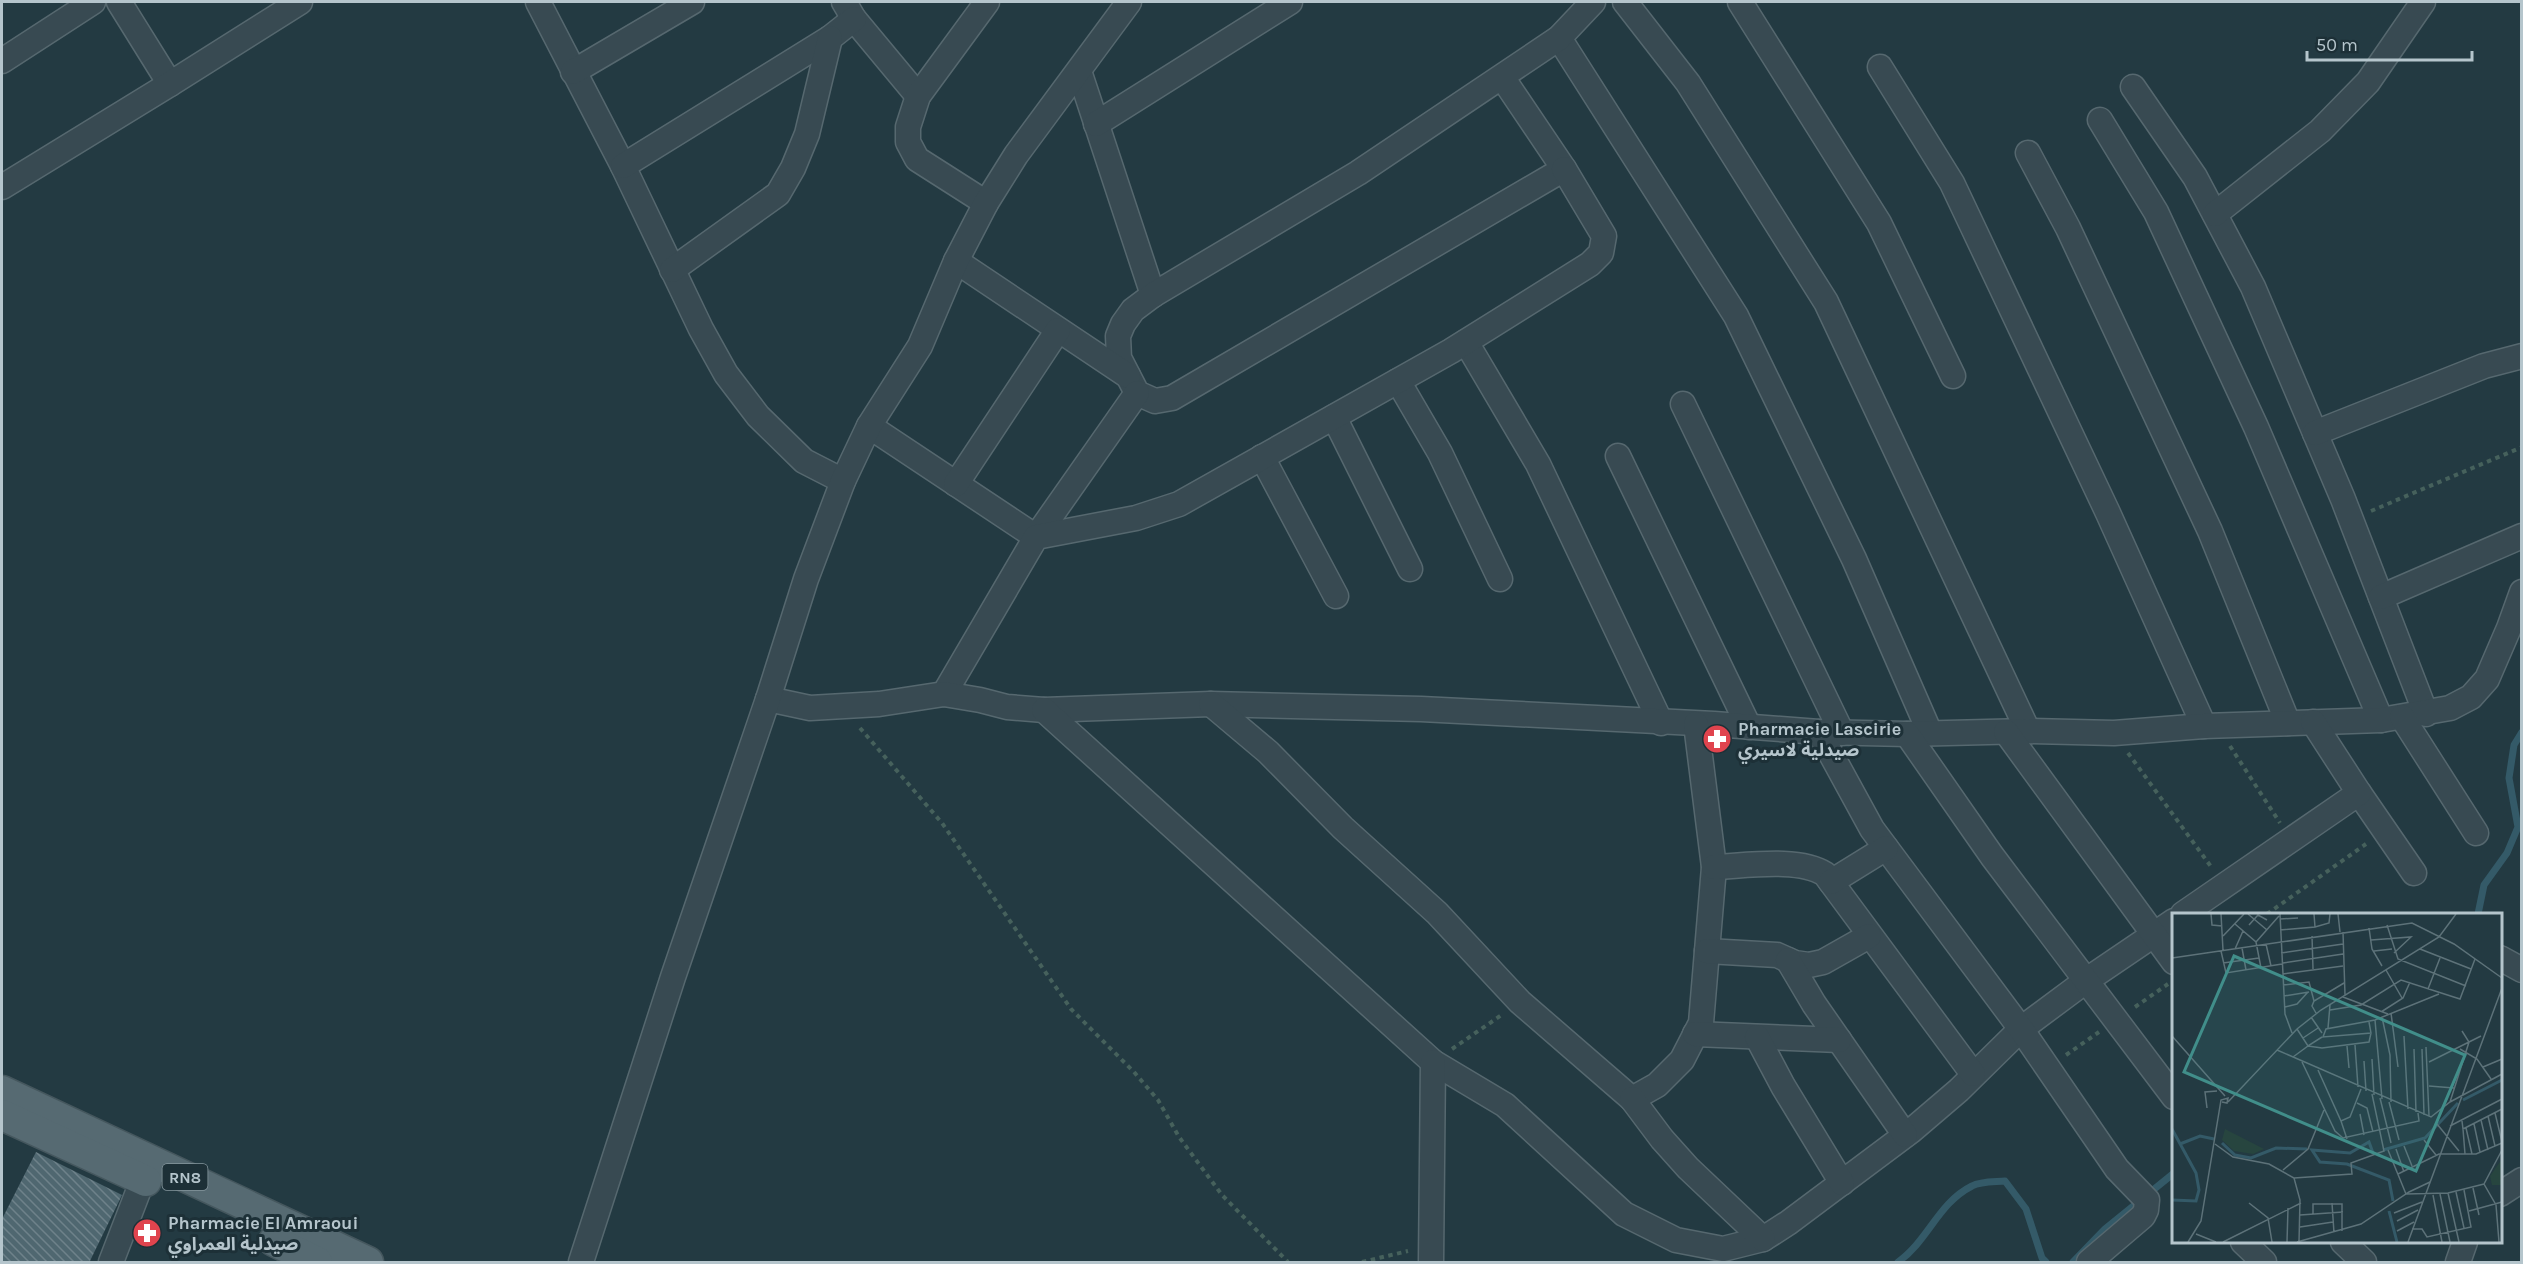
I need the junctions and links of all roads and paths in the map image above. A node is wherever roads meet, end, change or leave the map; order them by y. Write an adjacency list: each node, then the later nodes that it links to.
1 (93, 2): 16 (street)
2 (119, 2): 21 (street)
3 (296, 2): 21 (street)
4 (538, 2): 19 (street)
5 (692, 2): 19 (street)
6 (987, 2): 23 (street)
7 (1129, 2): 18 (street)
8 (1290, 2): 25 (street)
9 (1593, 2): 15 (street)
10 (1624, 2): 70 (street)
11 (1740, 2): 38 (street)
12 (2423, 2): 31 (street)
13 (849, 10): 14 (street); 23 (street)
14 (830, 38): 27 (street); 33 (street)
15 (1559, 38): 20 (street); 72 (street)
16 (2, 61)
17 (1880, 66): 68 (street)
18 (1079, 71): 25 (street); 30 (street)
19 (573, 72): 27 (street)
20 (1502, 77): 28 (street); 34 (street)
21 (170, 84): 29 (street)
22 (2133, 87): 31 (street)
23 (918, 96): 30 (street)
24 (2100, 120): 63 (street)
25 (1096, 124): 34 (street)
26 (2028, 153): 66 (street)
27 (623, 166): 33 (street)
28 (1564, 169): 36 (street); 40 (street)
29 (2, 187)
30 (986, 202): 32 (street)
31 (2215, 214): 44 (street)
32 (956, 261): 35 (street); 43 (street)
33 (672, 270): 48 (street)
34 (1153, 295): 40 (street)
35 (1058, 330): 40 (street); 49 (street)
36 (1466, 342): 39 (street); 65 (street)
37 (2522, 356): 44 (street)
38 (1953, 376)
39 (1398, 381): 42 (street); 54 (street)
40 (1132, 384): 52 (street)
41 (1683, 404): 71 (street)
42 (1334, 417): 47 (street); 53 (street)
43 (869, 426): 48 (street); 49 (street)
44 (2315, 433): 50 (street)
45 (2522, 447): 50 (path)
46 (1617, 456): 69 (street)
47 (1262, 457): 52 (street); 56 (street)
48 (843, 481): 59 (street)
49 (956, 484): 52 (street)
50 (2351, 520): 57 (street)
51 (2522, 536): 57 (street)
52 (1036, 537): 58 (street)
53 (1410, 569)
54 (1500, 579)
55 (2522, 592): 63 (street)
56 (1336, 596)
57 (2381, 597): 63 (street)
58 (944, 694): 61 (street); 62 (street)
59 (768, 699): 61 (street); 118 (street)
60 (1211, 704): 62 (street); 65 (street); 94 (street)
61 (841, 707): 119 (path)
62 (1044, 710): 99 (street)
63 (2403, 717): 64 (street); 76 (street)
64 (2313, 722): 66 (street); 74 (street)
65 (1661, 723): 67 (street)
66 (2288, 723): 68 (street)
67 (1696, 724): 69 (street); 79 (street)
68 (2210, 725): 73 (street); 77 (path)
69 (1749, 727): 71 (street)
70 (2017, 731): 72 (street); 73 (street); 86 (street)
71 (1830, 733): 72 (street); 78 (street)
72 (1918, 733): 93 (street)
73 (2114, 733): 82 (path)
74 (2359, 793): 75 (street); 77 (street)
75 (2385, 831): 80 (street); 84 (path)
76 (2476, 833)
77 (2291, 840): 82 (street)
78 (1886, 848): 81 (street); 95 (street)
79 (1714, 867): 81 (street); 88 (street)
80 (2414, 873)
81 (1830, 882): 87 (street)
82 (2225, 886): 83 (street)
83 (2186, 913)
84 (2269, 913)
85 (2172, 922): 86 (street)
86 (2153, 935): 89 (street); 93 (street)
87 (1869, 936): 91 (street); 100 (street)
88 (1707, 951): 91 (street); 96 (street)
89 (2172, 959)
90 (2502, 959): 92 (street)
91 (1788, 960): 98 (street)
92 (2522, 970)
93 (2087, 980): 95 (street); 102 (street)
94 (1520, 1002): 99 (path); 103 (street)
95 (2021, 1029): 100 (street); 121 (street)
96 (1695, 1034): 97 (street); 103 (street)
97 (1757, 1037): 98 (street); 108 (street)
98 (1839, 1040): 105 (street)
99 (1433, 1062): 110 (street); 114 (street)
100 (1973, 1074): 105 (street)
101 (2, 1091): 117 (main road, RN8)
102 (2172, 1094)
103 (1632, 1099): 110 (street)
104 (2, 1114): 106 (main road, RN8)
105 (1905, 1135): 108 (street)
106 (143, 1179): 115 (street); 116 (main road, RN8)
107 (2522, 1180): 109 (street)
108 (1842, 1182): 110 (street)
109 (2502, 1193)
110 (1763, 1239)
111 (2244, 1243): 122 (street)
112 (2344, 1243): 123 (street)
113 (2465, 1243): 124 (street)
114 (1431, 1254): 120 (path)
115 (111, 1263)
116 (317, 1263)
117 (368, 1263)
118 (581, 1263)
119 (1288, 1263)
120 (1362, 1263)
121 (2090, 1263)
122 (2264, 1263)
123 (2364, 1263)
124 (2458, 1263)

